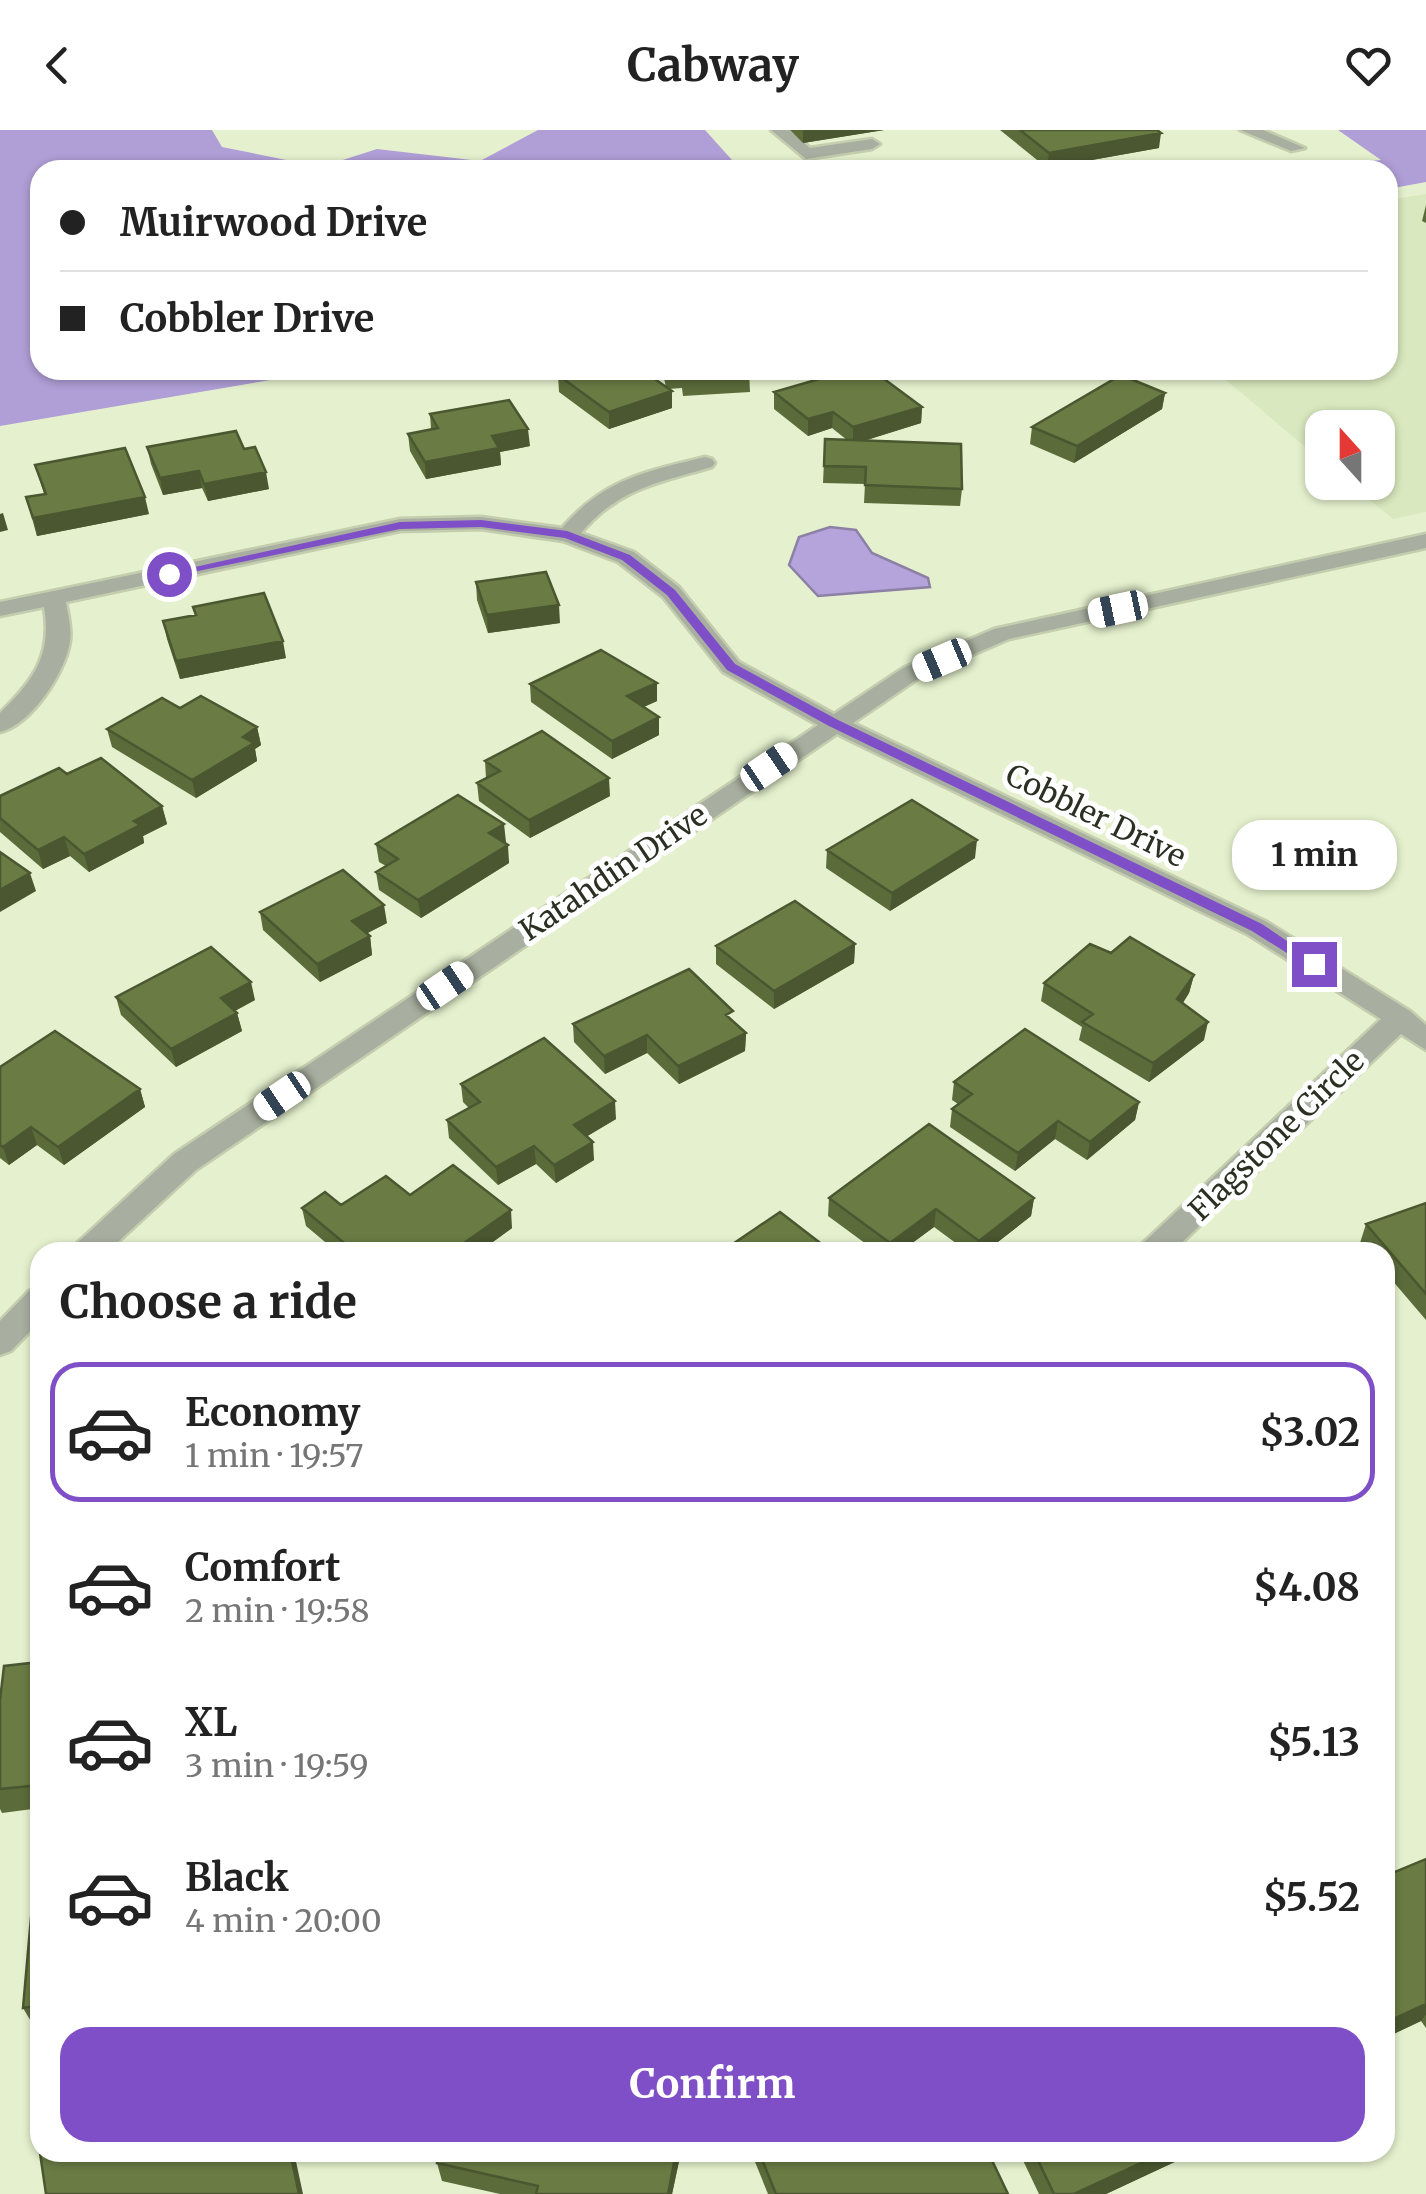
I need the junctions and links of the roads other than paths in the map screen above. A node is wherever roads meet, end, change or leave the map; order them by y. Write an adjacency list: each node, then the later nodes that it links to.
1 (780, 130): 3 (street)
2 (1248, 130): 4 (street)
3 (872, 144)
4 (1297, 148)
5 (704, 463): 6 (street)
6 (567, 535): 8 (street, Cobbler Drive); 10 (street, Cobbler Drive)
7 (1426, 540): 10 (street, Katahdin Drive)
8 (54, 598): 9 (street, Cobbler Drive); 11 (street)
9 (0, 609)
10 (833, 723): 12 (street, Cobbler Drive); 14 (street, Katahdin Drive)
11 (0, 725)
12 (1400, 1018): 13 (street, Cobbler Drive); 15 (street, Flagstone Circle)
13 (1426, 1040)
14 (97, 1242)
15 (1164, 1242)
16 (30, 1310): 17 (street)
17 (0, 1342)

